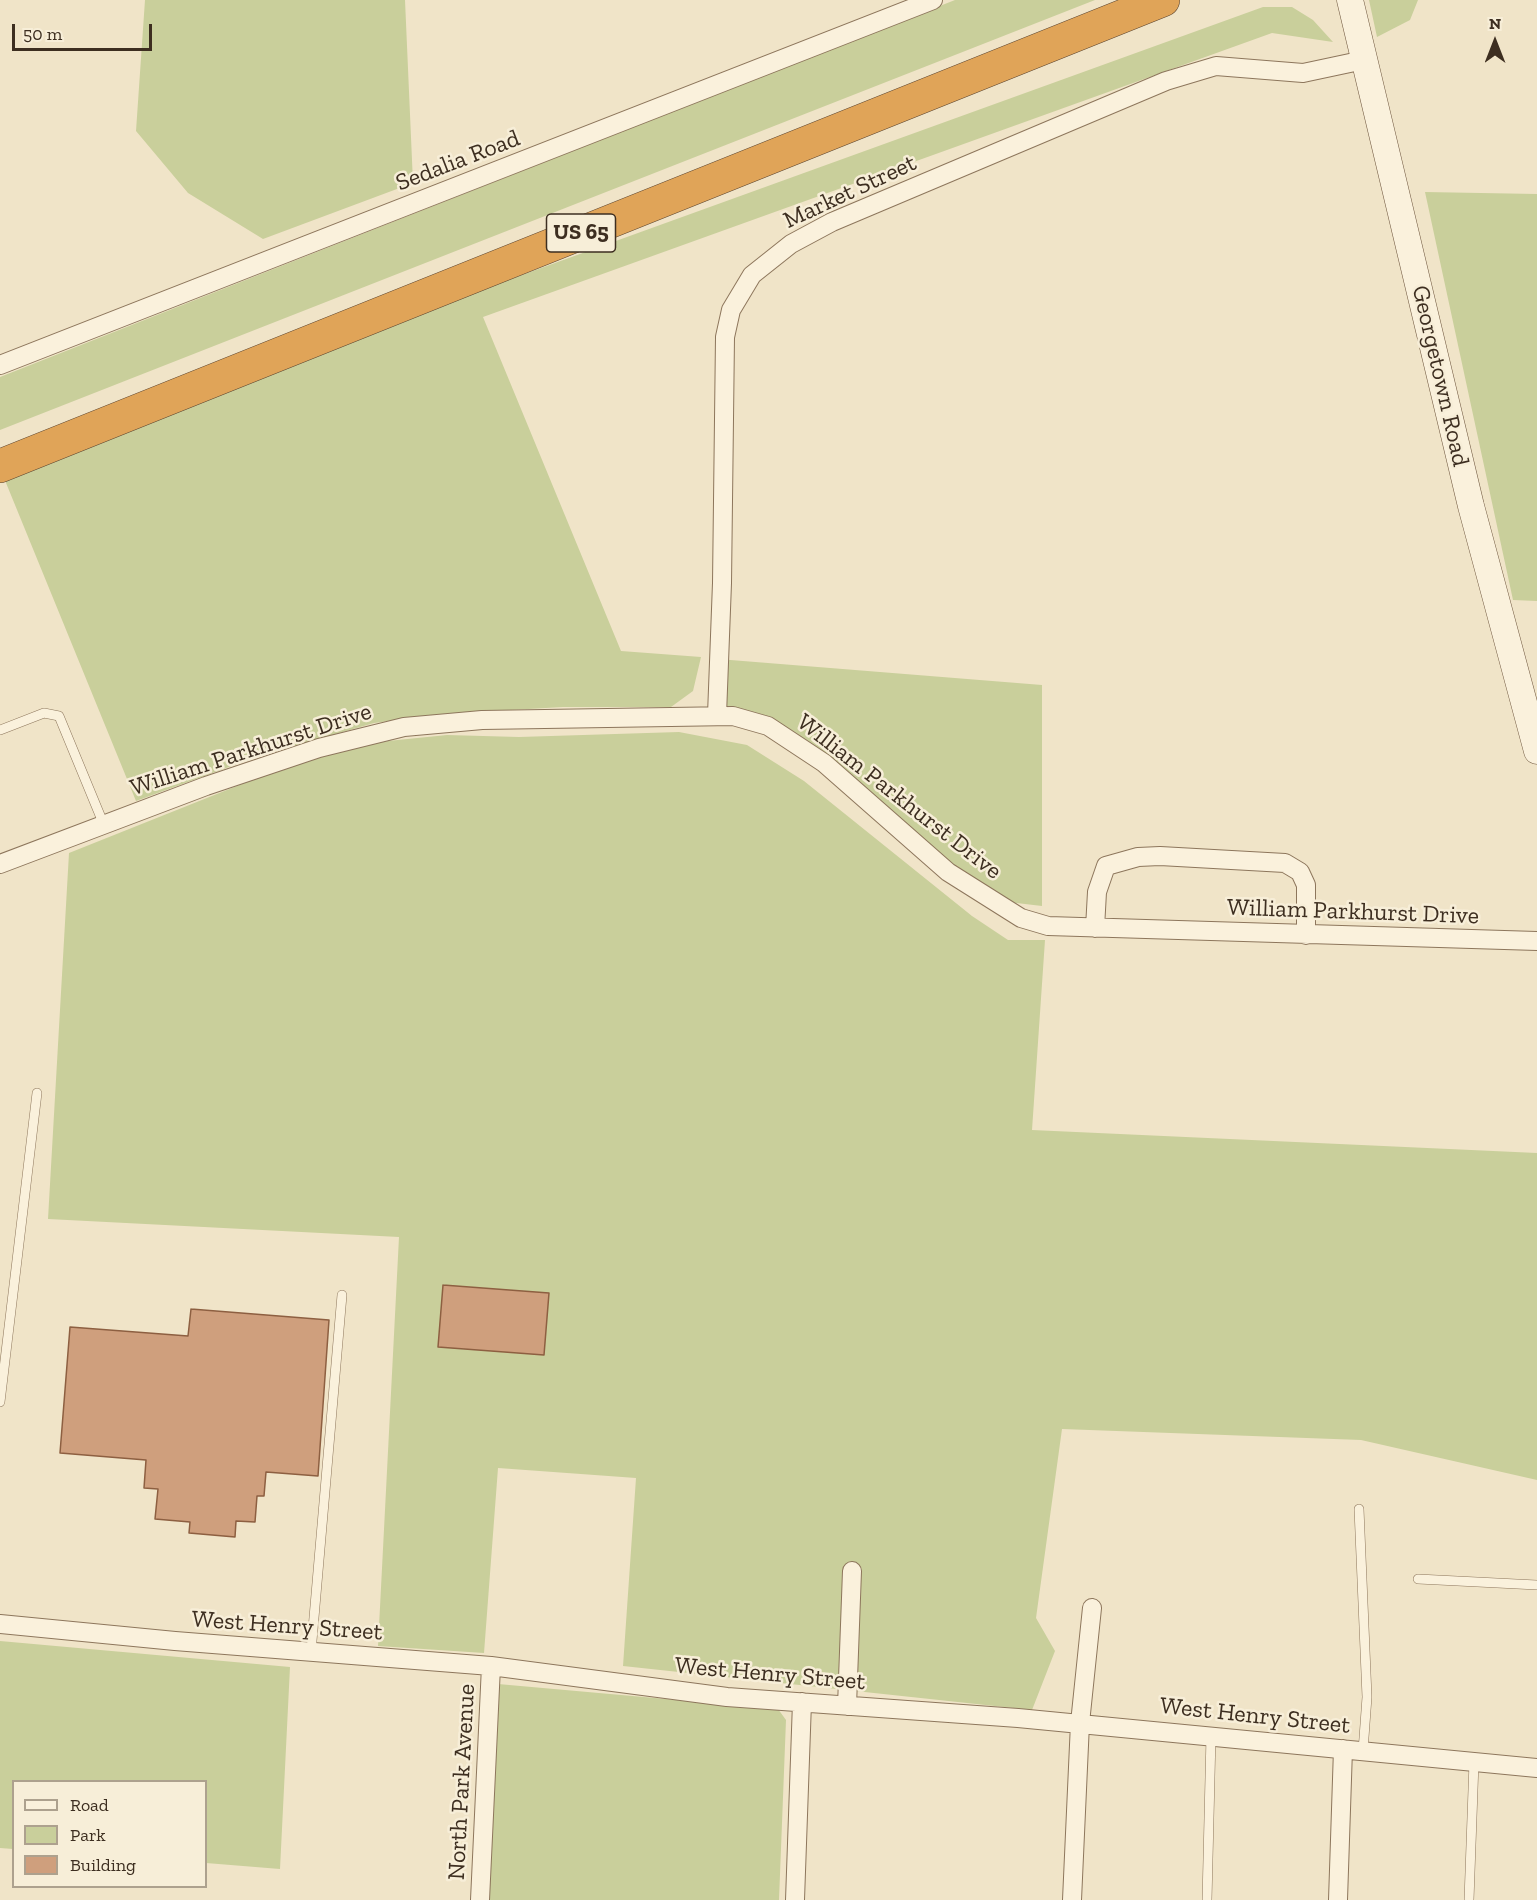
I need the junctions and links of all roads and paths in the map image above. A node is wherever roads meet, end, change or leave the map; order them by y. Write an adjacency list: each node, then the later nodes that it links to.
1 (933, 0): 5 (street, Sedalia Road)
2 (1163, 0): 6 (highway, US 65)
3 (1350, 0): 4 (street, Georgetown Road)
4 (1364, 60): 7 (street, Market Street); 9 (street, Georgetown Road)
5 (0, 366)
6 (0, 466)
7 (717, 715): 10 (street, William Parkhurst Drive); 12 (street, William Parkhurst Drive)
8 (0, 730): 10 (lane)
9 (1537, 751)
10 (104, 825): 11 (street, William Parkhurst Drive)
11 (0, 864)
12 (1095, 928): 13 (street, William Parkhurst Drive); 13 (street)
13 (1306, 934): 14 (street, William Parkhurst Drive)
14 (1537, 941)
15 (36, 1093): 17 (lane)
16 (342, 1294): 24 (lane)
17 (0, 1402)
18 (1359, 1509): 31 (lane)
19 (852, 1570): 27 (street)
20 (1418, 1579): 21 (lane)
21 (1537, 1585)
22 (1092, 1608): 28 (street)
23 (0, 1624): 24 (street, West Henry Street)
24 (311, 1652): 25 (street, West Henry Street)
25 (491, 1666): 26 (street, West Henry Street); 34 (street, North Park Avenue)
26 (802, 1702): 27 (street, West Henry Street); 35 (street)
27 (847, 1706): 28 (street, West Henry Street)
28 (1080, 1723): 29 (street, West Henry Street); 36 (street)
29 (1211, 1736): 30 (street, West Henry Street); 37 (lane)
30 (1344, 1749): 31 (street, West Henry Street); 38 (street)
31 (1363, 1751): 32 (street, West Henry Street)
32 (1474, 1762): 33 (street, West Henry Street); 39 (lane)
33 (1537, 1768)
34 (480, 1900)
35 (795, 1900)
36 (1072, 1900)
37 (1207, 1900)
38 (1338, 1900)
39 (1469, 1900)

